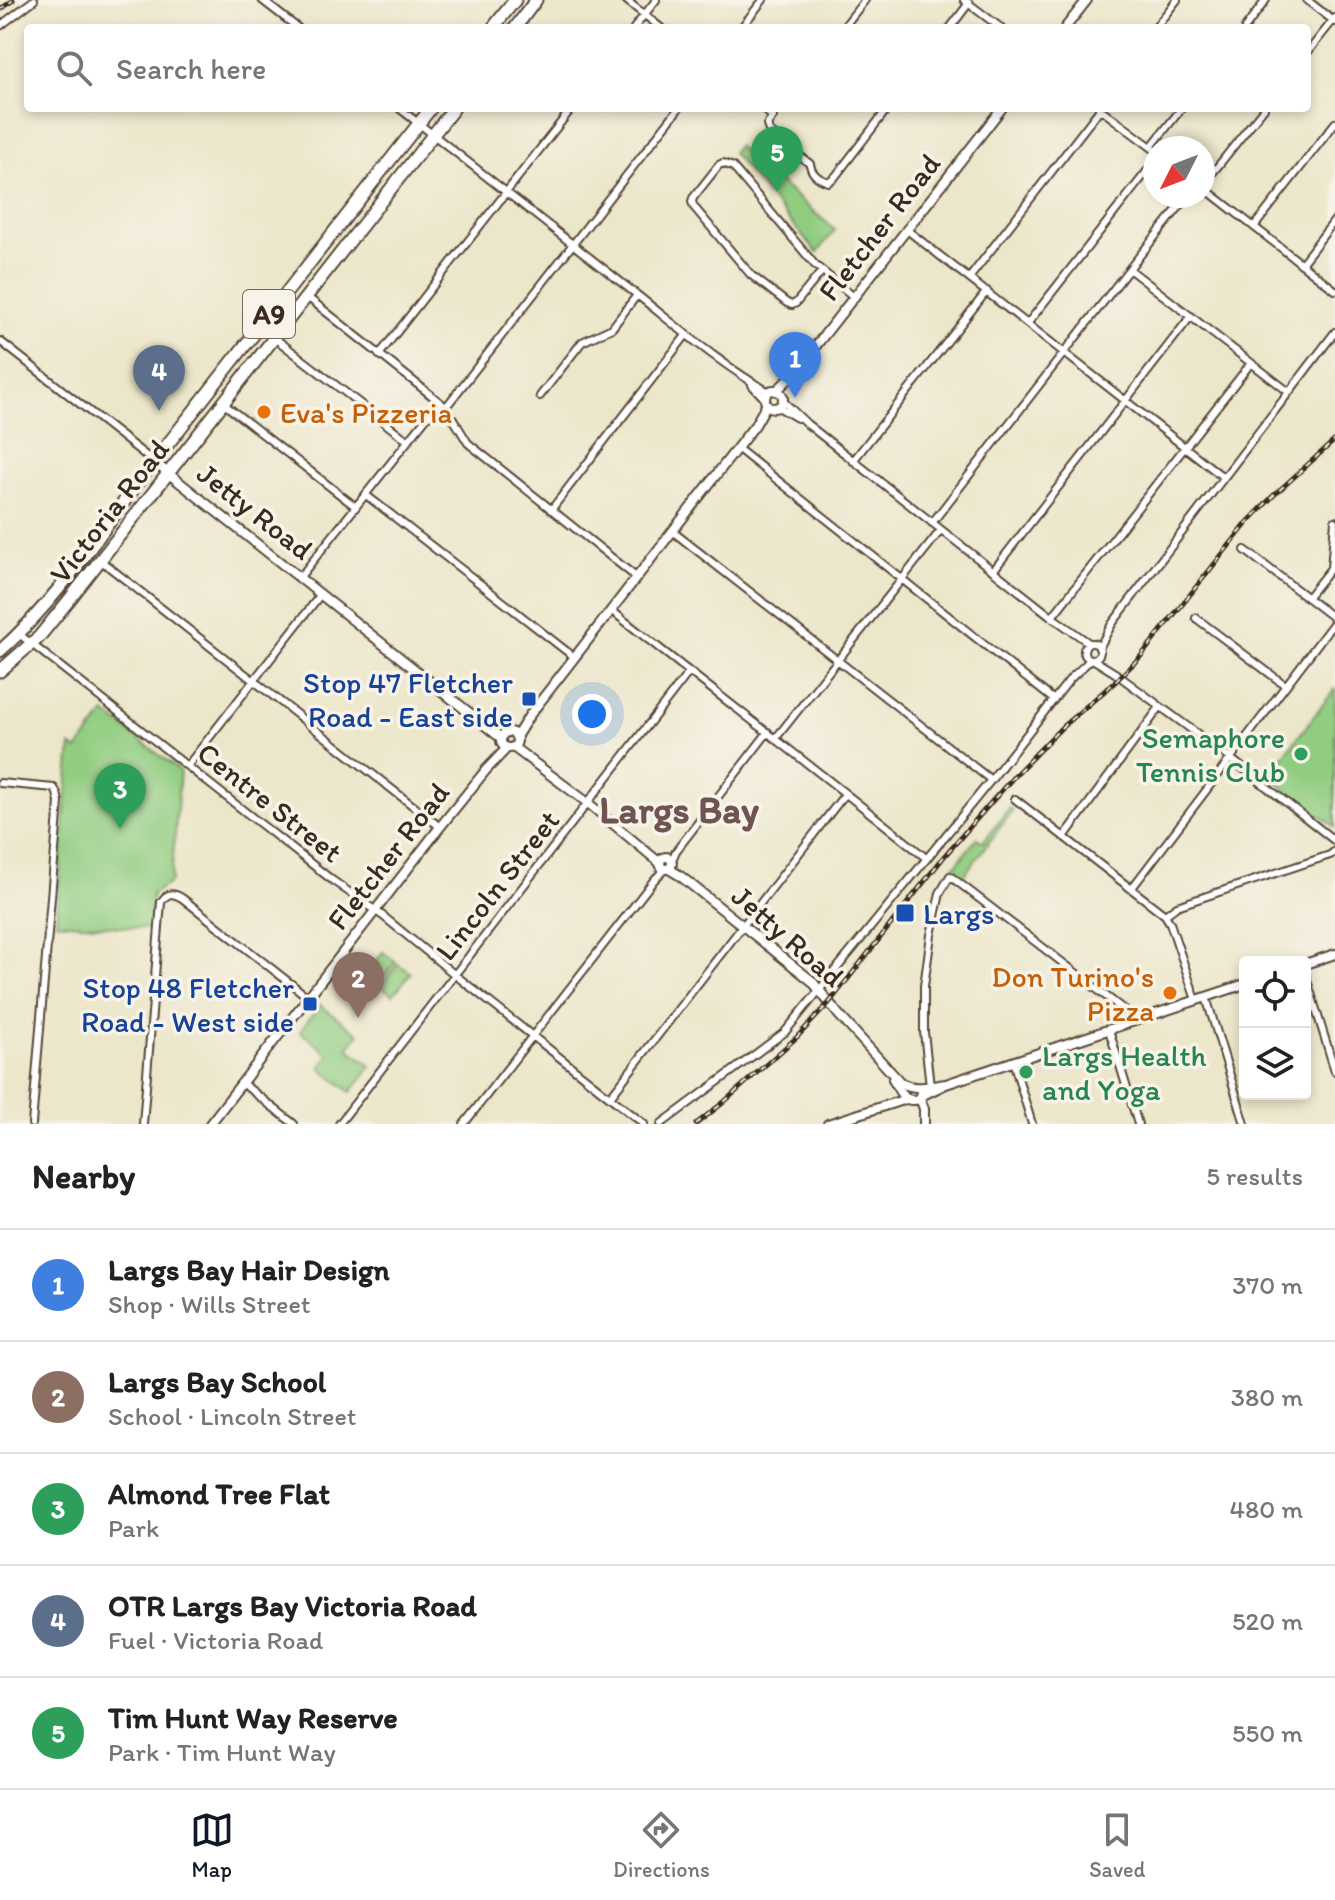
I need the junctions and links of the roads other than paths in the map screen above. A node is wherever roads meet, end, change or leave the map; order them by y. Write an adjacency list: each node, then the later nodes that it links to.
1 (34, 0): 28 (street)
2 (262, 0): 16 (street)
3 (515, 0): 17 (highway)
4 (536, 0): 18 (highway)
5 (626, 0): 14 (street)
6 (656, 0): 14 (street)
7 (763, 0): 21 (street)
8 (865, 0): 22 (street)
9 (1087, 0): 25 (street)
10 (1177, 0): 26 (street)
11 (1266, 0): 27 (street)
12 (1307, 0): 15 (street)
13 (966, 2): 23 (street); 24 (street)
14 (645, 14): 19 (street); 20 (street)
15 (1334, 20): 29 (street)
16 (293, 24)
17 (496, 24)
18 (518, 24)
19 (637, 24)
20 (656, 24)
21 (744, 24)
22 (846, 24)
23 (952, 24)
24 (996, 24)
25 (1068, 24)
26 (1158, 24)
27 (1248, 24)
28 (0, 26)
29 (1311, 48)
30 (404, 112): 44 (street)
31 (428, 112): 44 (highway, Victoria Road / A9)
32 (451, 112): 46 (highway, Victoria Road / A9)
33 (569, 112): 51 (street)
34 (676, 112): 57 (street)
35 (767, 112): 43 (street)
36 (777, 112): 43 (street)
37 (885, 112): 43 (street)
38 (999, 112): 56 (street, Fletcher Road)
39 (1097, 112): 61 (street)
40 (1105, 112): 48 (street)
41 (1179, 112): 47 (street)
42 (1261, 112): 49 (street)
43 (773, 117)
44 (419, 123): 46 (street); 69 (highway, Victoria Road / A9)
45 (1335, 123): 55 (street)
46 (433, 135): 51 (street); 65 (highway, Victoria Road / A9)
47 (1162, 136)
48 (1143, 140)
49 (1215, 171)
50 (1143, 176): 68 (street)
51 (507, 191): 57 (street); 75 (street)
52 (1215, 196): 55 (street)
53 (1178, 208): 59 (street)
54 (1335, 220): 58 (street)
55 (1254, 227): 58 (street)
56 (907, 230): 61 (street); 66 (street, Fletcher Road)
57 (573, 244): 64 (street); 83 (street)
58 (1301, 264): 62 (street)
59 (1129, 269): 67 (street); 74 (street)
60 (822, 271): 60 (street); 66 (street)
61 (970, 277): 63 (street)
62 (1334, 290)
63 (987, 291): 68 (street); 87 (street)
64 (637, 295): 71 (street); 78 (street)
65 (306, 296): 72 (highway, Victoria Road / A9); 75 (street)
66 (854, 297): 79 (street, Fletcher Road)
67 (1191, 316): 76 (street); 81 (street)
68 (1028, 323): 74 (street)
69 (259, 326): 72 (street); 88 (highway, Victoria Road / A9)
70 (1335, 333): 77 (street)
71 (687, 334): 79 (street); 93 (street)
72 (275, 338): 82 (highway, Victoria Road / A9); 84 (street)
73 (0, 341): 88 (street, Jetty Road)
74 (1065, 353): 81 (street); 95 (street)
75 (379, 355): 80 (street)
76 (1251, 363): 77 (street); 86 (street)
77 (1289, 392): 90 (street)
78 (540, 396)
79 (774, 400): 85 (street, Fletcher Road); 87 (street)
80 (439, 402): 83 (street); 84 (street)
81 (1126, 402): 86 (street); 100 (street)
82 (224, 404): 89 (highway, Victoria Road / A9); 92 (street)
83 (446, 407): 93 (street)
84 (407, 440): 91 (street)
85 (737, 448): 97 (street, Fletcher Road); 103 (street)
86 (1184, 448): 90 (street); 107 (street)
87 (853, 461): 95 (street)
88 (154, 462): 89 (street, Jetty Road); 110 (highway, Victoria Road / A9)
89 (167, 473): 99 (highway, Victoria Road / A9); 101 (street, Jetty Road)
90 (1223, 477): 113 (street)
91 (366, 495): 92 (street); 114 (street)
92 (356, 507): 101 (street)
93 (551, 510): 102 (street)
94 (1335, 521): 105 (street)
95 (932, 523): 96 (street)
96 (941, 530): 100 (street); 103 (street)
97 (672, 531): 102 (street, Fletcher Road); 115 (street)
98 (1245, 550): 105 (street)
99 (100, 560): 111 (highway, Victoria Road / A9); 118 (street)
100 (993, 571): 107 (street)
101 (300, 577): 104 (street, Jetty Road)
102 (636, 577): 106 (street, Fletcher Road)
103 (902, 579): 115 (street); 120 (street)
104 (321, 594): 118 (street); 124 (street, Jetty Road)
105 (1307, 598): 109 (street)
106 (611, 610): 114 (street, Fletcher Road); 117 (street)
107 (1052, 617): 113 (street)
108 (1196, 618): 119 (street)
109 (1335, 620): 119 (street)
110 (19, 634): 111 (street, Centre Street); 112 (highway, Victoria Road / A9)
111 (32, 644): 116 (highway, Victoria Road / A9); 126 (street, Centre Street)
112 (0, 651)
113 (1091, 651): 120 (street); 121 (street)
114 (574, 657): 124 (street, Fletcher Road)
115 (837, 660): 123 (street); 127 (street)
116 (0, 671)
117 (689, 672): 122 (street); 131 (street, Lincoln Street)
118 (254, 681): 126 (street); 132 (street)
119 (1285, 685): 125 (street)
120 (1054, 700): 127 (street)
121 (1160, 707): 125 (street); 133 (street)
122 (768, 732): 123 (street); 137 (street)
123 (776, 738): 129 (street)
124 (509, 740): 131 (street, Jetty Road); 132 (street, Fletcher Road)
125 (1230, 758): 134 (street); 138 (street)
126 (188, 765): 139 (street, Centre Street)
127 (991, 780): 136 (street)
128 (0, 783): 162 (street)
129 (845, 794): 136 (street); 141 (street)
130 (1015, 799): 133 (street)
131 (588, 803): 137 (street, Jetty Road); 144 (street, Lincoln Street)
132 (440, 827): 139 (street, Fletcher Road)
133 (1064, 837): 138 (street)
134 (1335, 841)
135 (1335, 851): 140 (street)
136 (926, 858): 146 (street)
137 (666, 863): 141 (street, Jetty Road); 153 (street)
138 (1132, 888): 140 (street)
139 (375, 912): 144 (street, Centre Street); 149 (street, Fletcher Road)
140 (1165, 915): 150 (street)
141 (742, 926): 146 (street, Jetty Road); 160 (street)
142 (1335, 954): 143 (street)
143 (1311, 962)
144 (454, 974): 153 (street, Centre Street); 166 (street, Lincoln Street)
145 (1239, 986): 148 (street)
146 (820, 990): 159 (street, Jetty Road); 169 (street)
147 (1311, 993): 155 (street)
148 (1206, 997): 150 (street); 173 (street)
149 (309, 998): 156 (street, Fletcher Road); 163 (street)
150 (1196, 1000): 151 (street)
151 (1137, 1020): 152 (street); 158 (street)
152 (1109, 1030): 154 (street); 172 (street)
153 (532, 1035): 160 (street, Centre Street); 167 (street)
154 (1013, 1061): 157 (street); 171 (street)
155 (1335, 1071)
156 (242, 1083): 164 (street, Fletcher Road); 165 (street)
157 (946, 1084): 158 (street); 159 (street)
158 (930, 1086): 159 (street)
159 (911, 1094): 161 (street, Jetty Road); 170 (street)
160 (610, 1097): 168 (street, Centre Street)
161 (924, 1123)
162 (32, 1124)
163 (143, 1124)
164 (210, 1124)
165 (294, 1124)
166 (339, 1124)
167 (464, 1124)
168 (644, 1124)
169 (661, 1124)
170 (828, 1124)
171 (1032, 1124)
172 (1138, 1124)
173 (1245, 1124)

